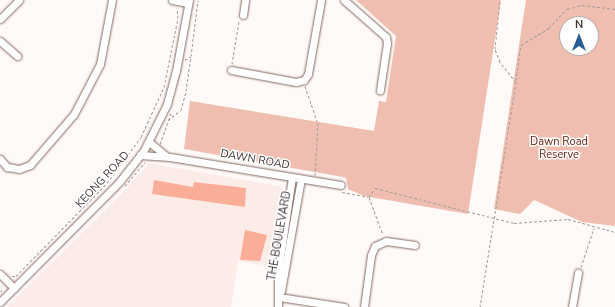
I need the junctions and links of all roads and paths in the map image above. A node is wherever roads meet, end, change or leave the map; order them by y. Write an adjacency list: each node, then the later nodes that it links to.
1 (19, 0): 11 (street)
2 (112, 0): 23 (street)
3 (245, 0): 10 (street)
4 (321, 0): 16 (street)
5 (344, 0): 18 (street)
6 (500, 0): 17 (path)
7 (189, 1): 8 (street); 20 (street, KEONG ROAD)
8 (174, 3): 36 (path)
9 (615, 9): 17 (path)
10 (243, 15): 15 (path)
11 (0, 19)
12 (0, 41): 13 (street)
13 (17, 56)
14 (191, 56): 19 (path)
15 (231, 70): 16 (street)
16 (304, 80): 26 (path)
17 (516, 82): 29 (path)
18 (380, 90)
19 (168, 120)
20 (149, 142): 21 (street, KEONG ROAD); 22 (street)
21 (140, 155): 22 (street, DAWN ROAD); 38 (street, KEONG ROAD)
22 (166, 156): 24 (street, DAWN ROAD)
23 (0, 159)
24 (292, 177): 25 (street, DAWN ROAD); 40 (street, THE BOULEVARD)
25 (301, 178): 26 (street, DAWN ROAD); 40 (street, THE BOULEVARD)
26 (315, 181): 27 (street, DAWN ROAD)
27 (340, 188): 28 (path)
28 (369, 196): 29 (path); 32 (path)
29 (494, 218): 30 (path); 45 (path)
30 (594, 228): 31 (path); 34 (path)
31 (615, 232)
32 (386, 241): 33 (street); 44 (street)
33 (415, 245)
34 (578, 273): 46 (street)
35 (0, 274): 38 (street)
36 (11, 276)
37 (2, 286): 39 (path)
38 (14, 288): 41 (street, KEONG ROAD)
39 (0, 293)
40 (279, 297): 42 (street, THE BOULEVARD); 43 (street)
41 (0, 302)
42 (278, 307)
43 (344, 307)
44 (364, 307)
45 (480, 307)
46 (572, 307)

